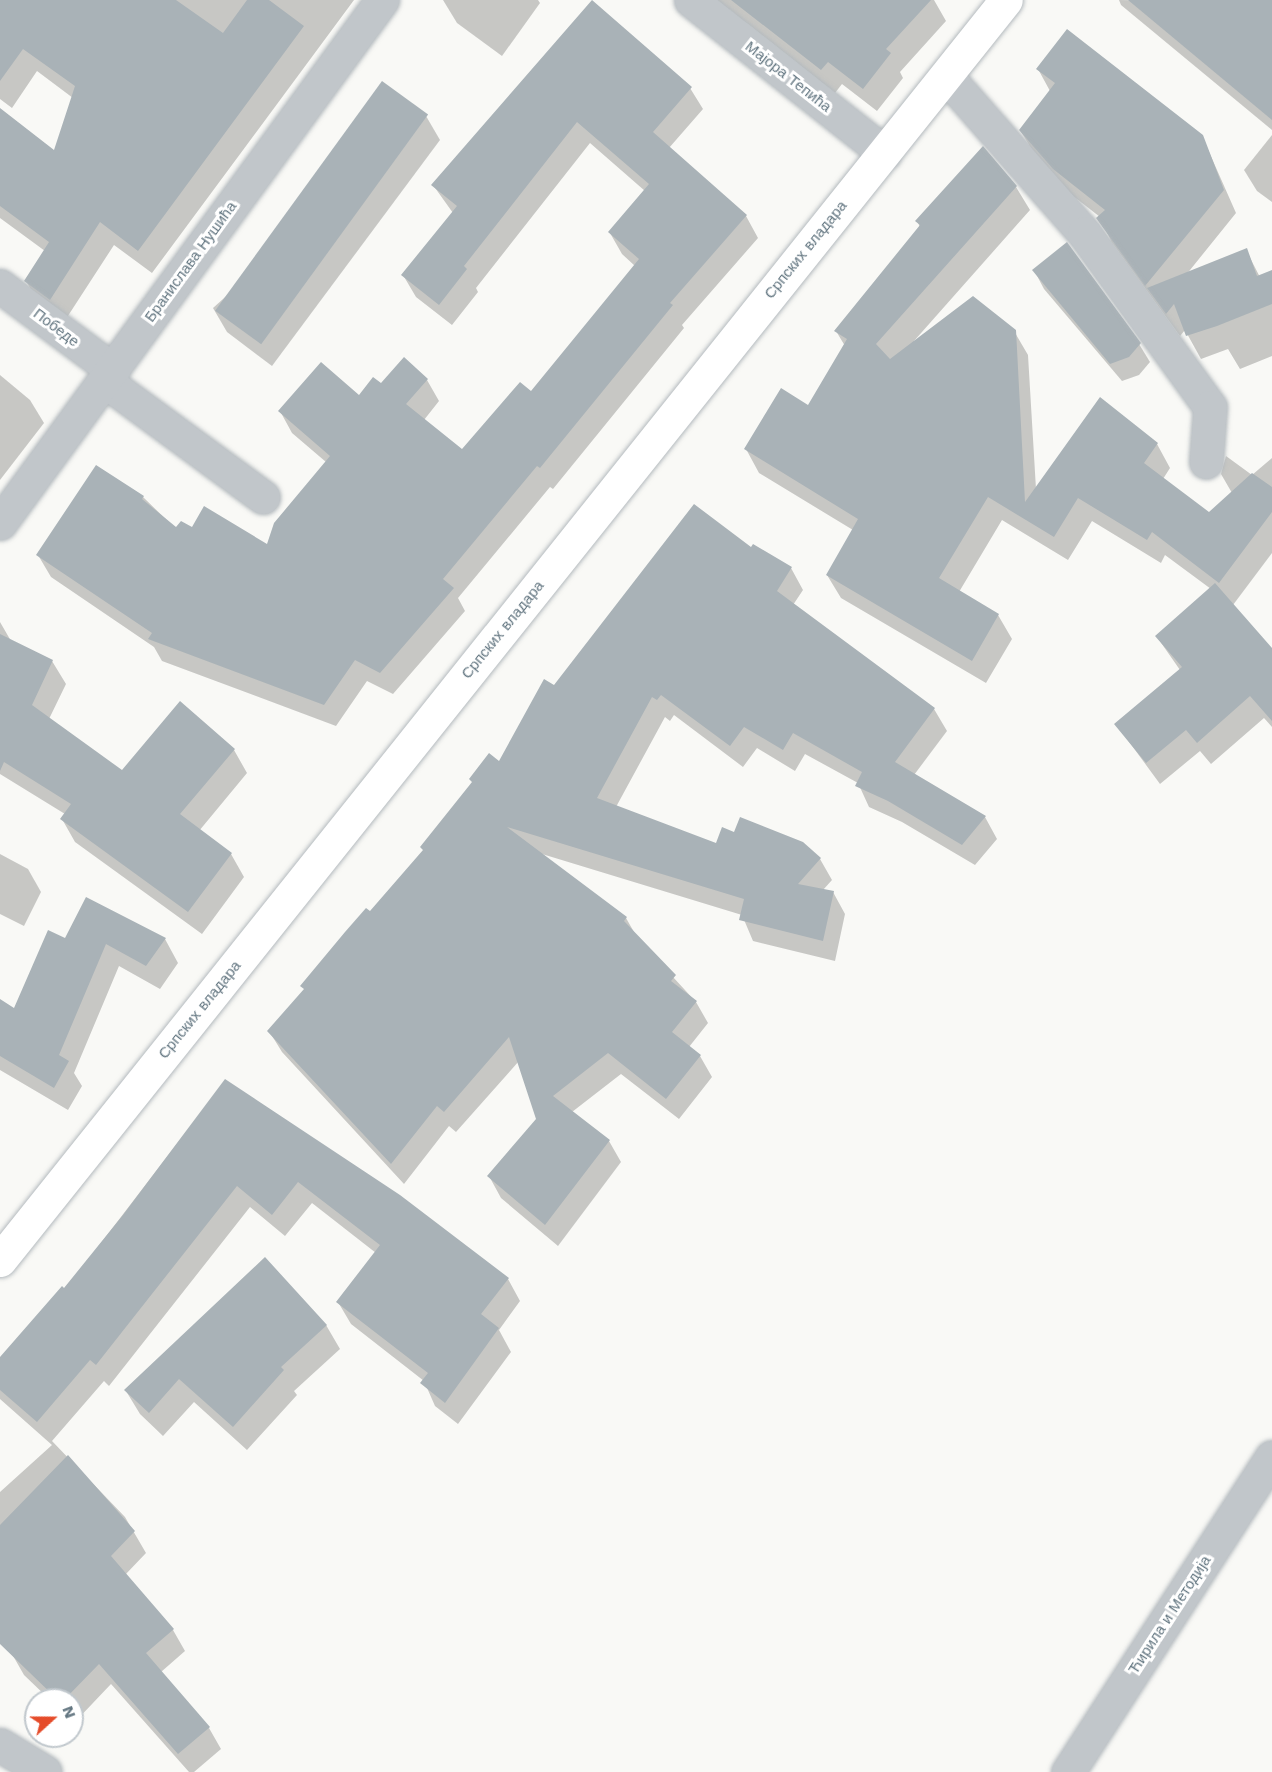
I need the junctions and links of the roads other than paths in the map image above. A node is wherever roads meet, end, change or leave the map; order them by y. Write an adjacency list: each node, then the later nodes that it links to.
1 (382, 0): 7 (street, Бранислава Нушића)
2 (691, 0): 5 (street, Мајора Тепића)
3 (1006, 0): 4 (main road, Српских владара)
4 (946, 76): 5 (main road, Српских владара); 8 (street)
5 (885, 153): 11 (main road, Српских владара)
6 (0, 286): 7 (street, Победе)
7 (109, 375): 9 (street, Победе); 10 (street, Бранислава Нушића)
8 (1206, 462)
9 (263, 496)
10 (0, 523)
11 (0, 1260)
12 (1272, 1457): 15 (street, Ћирила и Методија)
13 (0, 1745): 14 (street)
14 (45, 1772)
15 (1068, 1772)

